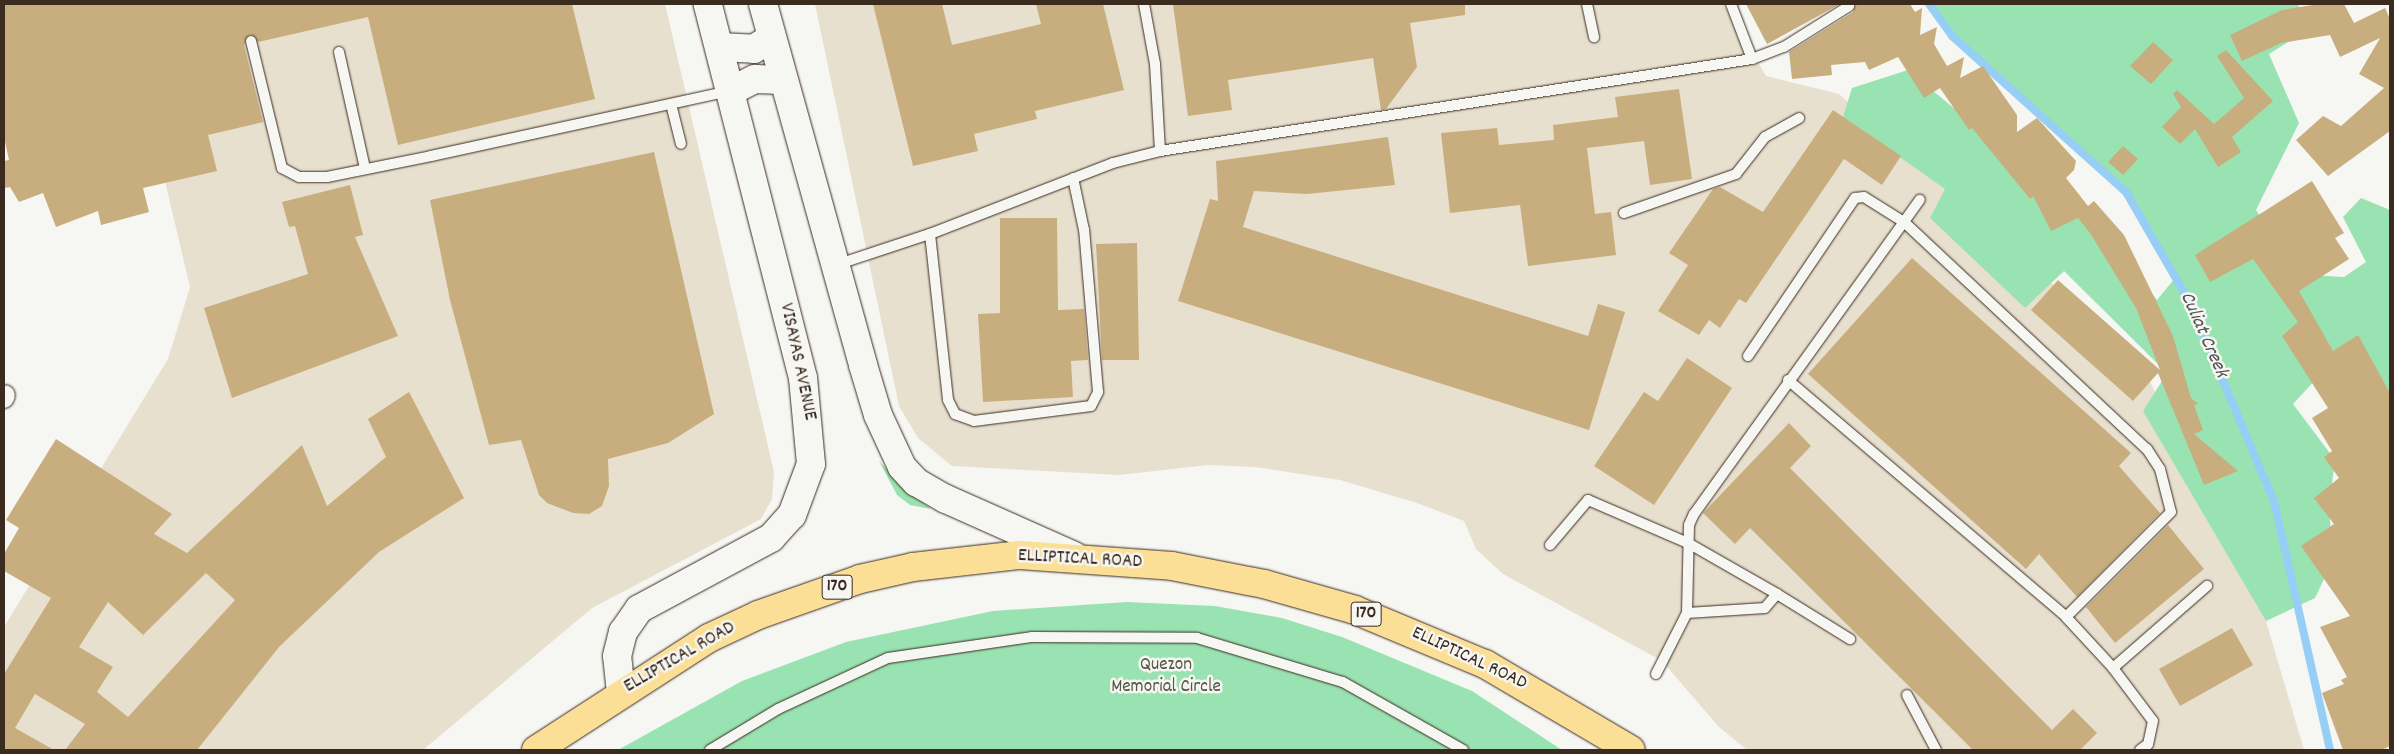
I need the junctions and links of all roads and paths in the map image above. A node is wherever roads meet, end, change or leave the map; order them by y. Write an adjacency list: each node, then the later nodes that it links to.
1 (708, 4): 10 (main road, VISAYAS AVENUE)
2 (763, 4): 8 (main road)
3 (1144, 4): 18 (lane)
4 (1587, 4): 7 (lane)
5 (1731, 4): 12 (lane)
6 (1849, 6): 12 (lane)
7 (1594, 37)
8 (771, 38): 10 (main road); 13 (main road)
9 (251, 41): 19 (lane)
10 (720, 47): 14 (main road, VISAYAS AVENUE)
11 (339, 52): 19 (lane)
12 (1752, 59): 18 (lane)
13 (782, 80): 14 (main road); 25 (main road)
14 (731, 91): 15 (lane); 38 (main road, VISAYAS AVENUE)
15 (672, 104): 17 (lane); 19 (lane)
16 (1799, 118): 22 (lane)
17 (681, 144)
18 (1160, 151): 20 (lane)
19 (365, 168)
20 (1073, 178): 24 (lane); 24 (lane)
21 (1920, 200): 23 (lane)
22 (1624, 214)
23 (1904, 222): 26 (lane); 27 (lane); 34 (lane)
24 (930, 234): 25 (lane)
25 (835, 265): 30 (main road)
26 (1748, 356)
27 (1788, 380): 28 (lane); 34 (lane)
28 (1688, 544): 29 (lane); 32 (lane); 33 (lane)
29 (1550, 545)
30 (1074, 556): 38 (main road, ELLIPTICAL ROAD / 170); 43 (main road, ELLIPTICAL ROAD / 170)
31 (2207, 586): 36 (lane)
32 (1777, 594): 33 (lane); 35 (lane)
33 (1688, 613): 37 (lane)
34 (2066, 617): 36 (lane)
35 (1850, 639)
36 (2113, 668): 45 (lane)
37 (1656, 674)
38 (621, 693): 40 (main road, ELLIPTICAL ROAD / 170)
39 (1907, 695): 44 (lane)
40 (536, 750)
41 (710, 750): 42 (lane)
42 (1463, 750)
43 (1631, 750)
44 (1936, 750)
45 (2140, 750)

